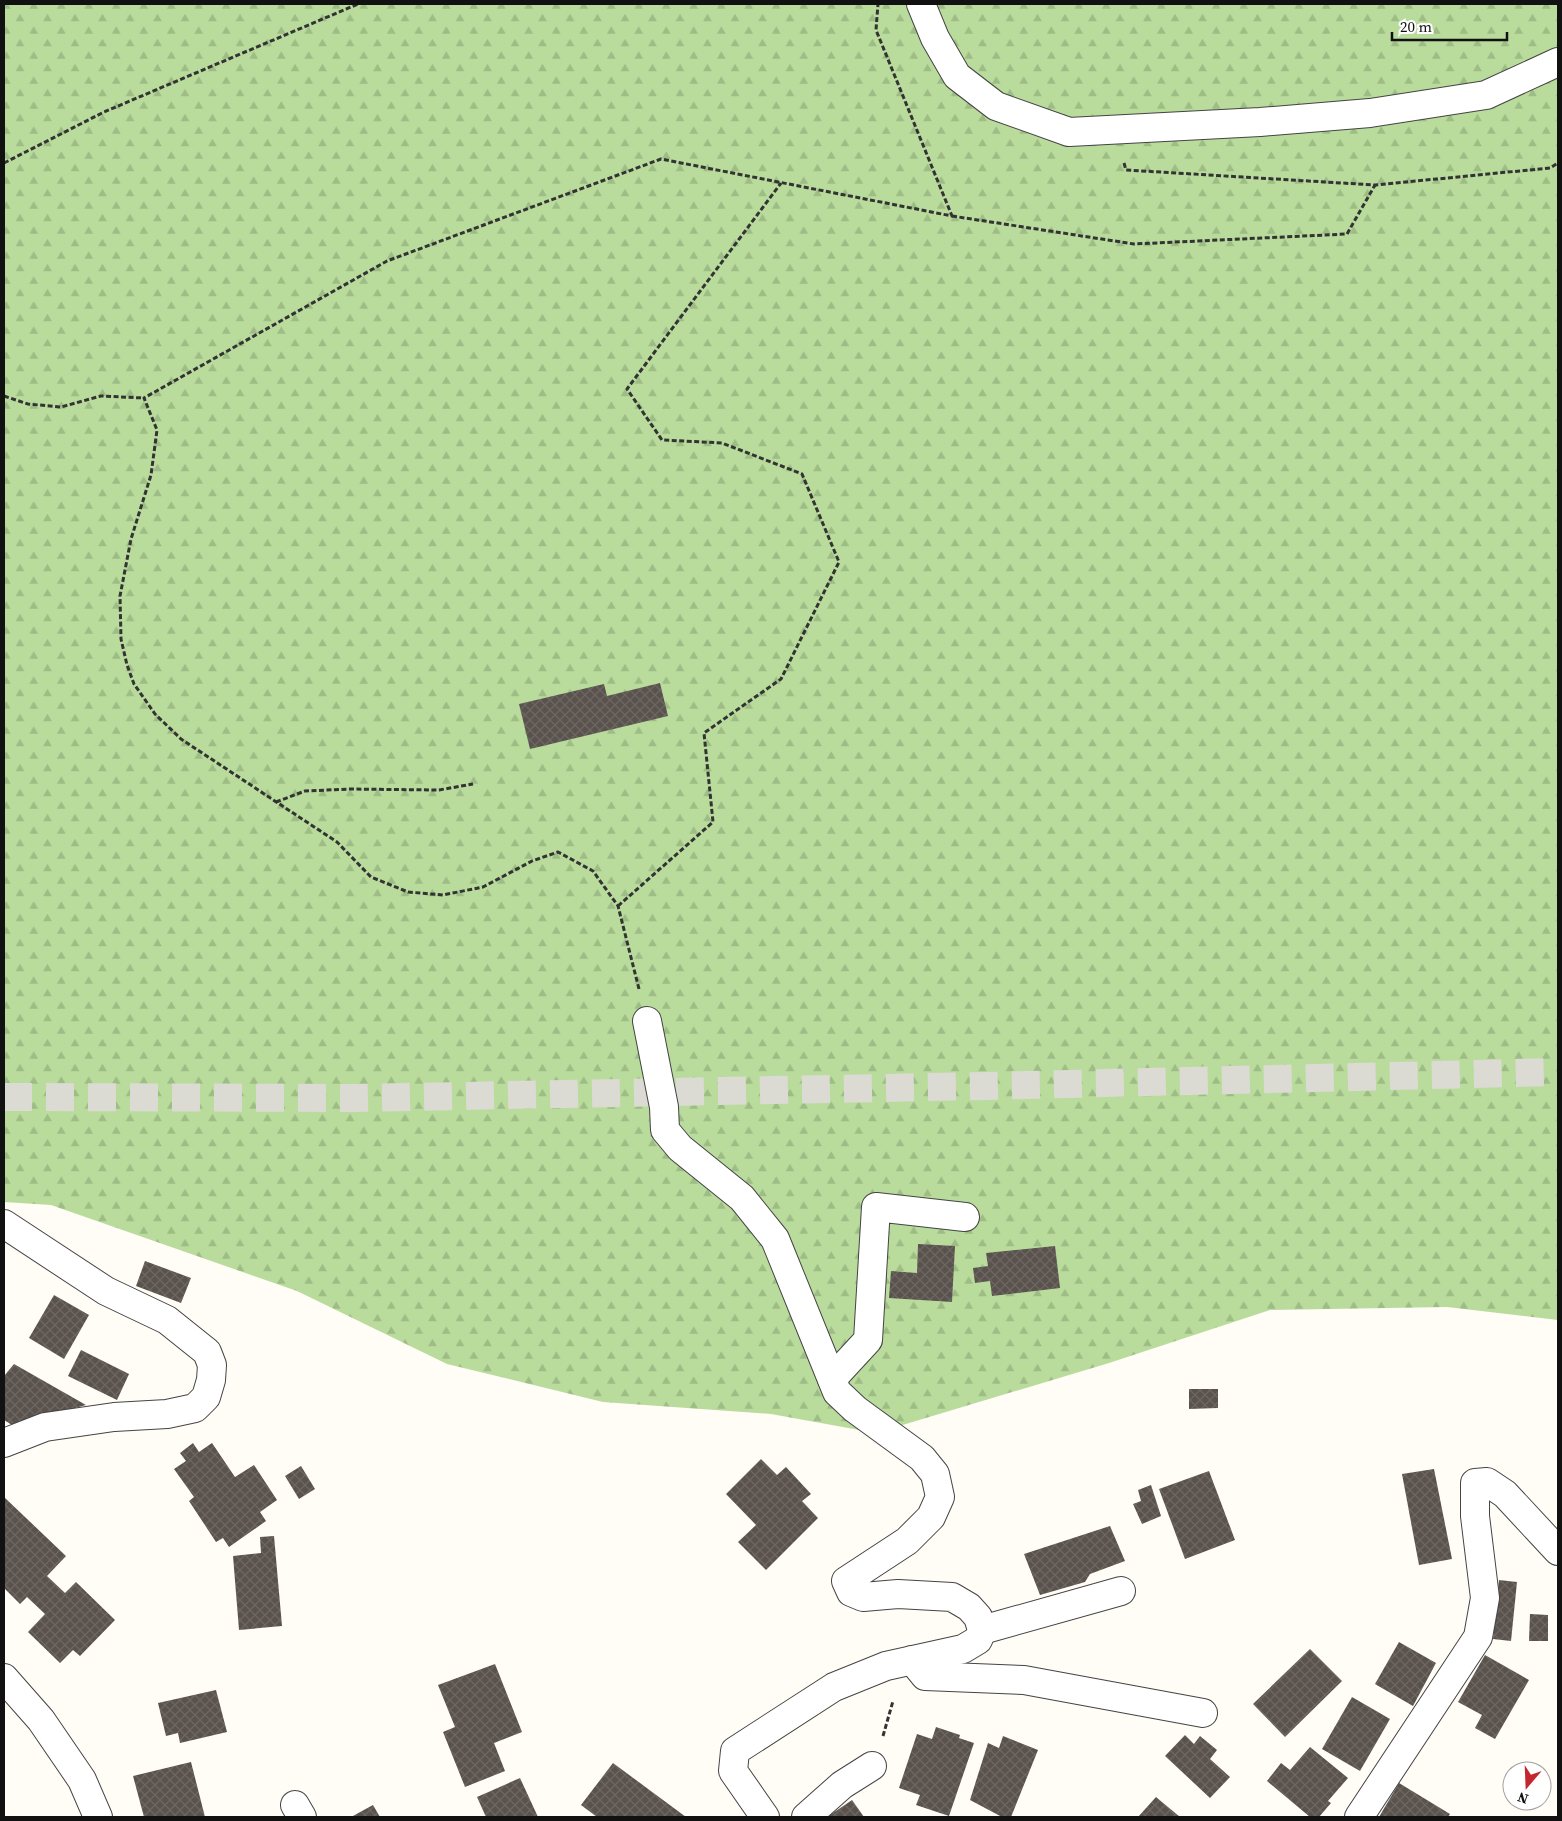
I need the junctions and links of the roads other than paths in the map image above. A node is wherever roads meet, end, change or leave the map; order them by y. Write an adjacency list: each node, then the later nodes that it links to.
1 (921, 4): 2 (street)
2 (1558, 62)
3 (647, 1021): 6 (street)
4 (965, 1217): 6 (street)
5 (4, 1224): 7 (street)
6 (832, 1379): 10 (street)
7 (4, 1442)
8 (1558, 1551): 18 (street)
9 (1122, 1591): 10 (street)
10 (982, 1630): 11 (street)
11 (908, 1661): 13 (street); 16 (street)
12 (4, 1678): 15 (street)
13 (1203, 1713)
14 (872, 1766): 17 (street)
15 (98, 1817)
16 (765, 1817)
17 (806, 1817)
18 (1359, 1817)

